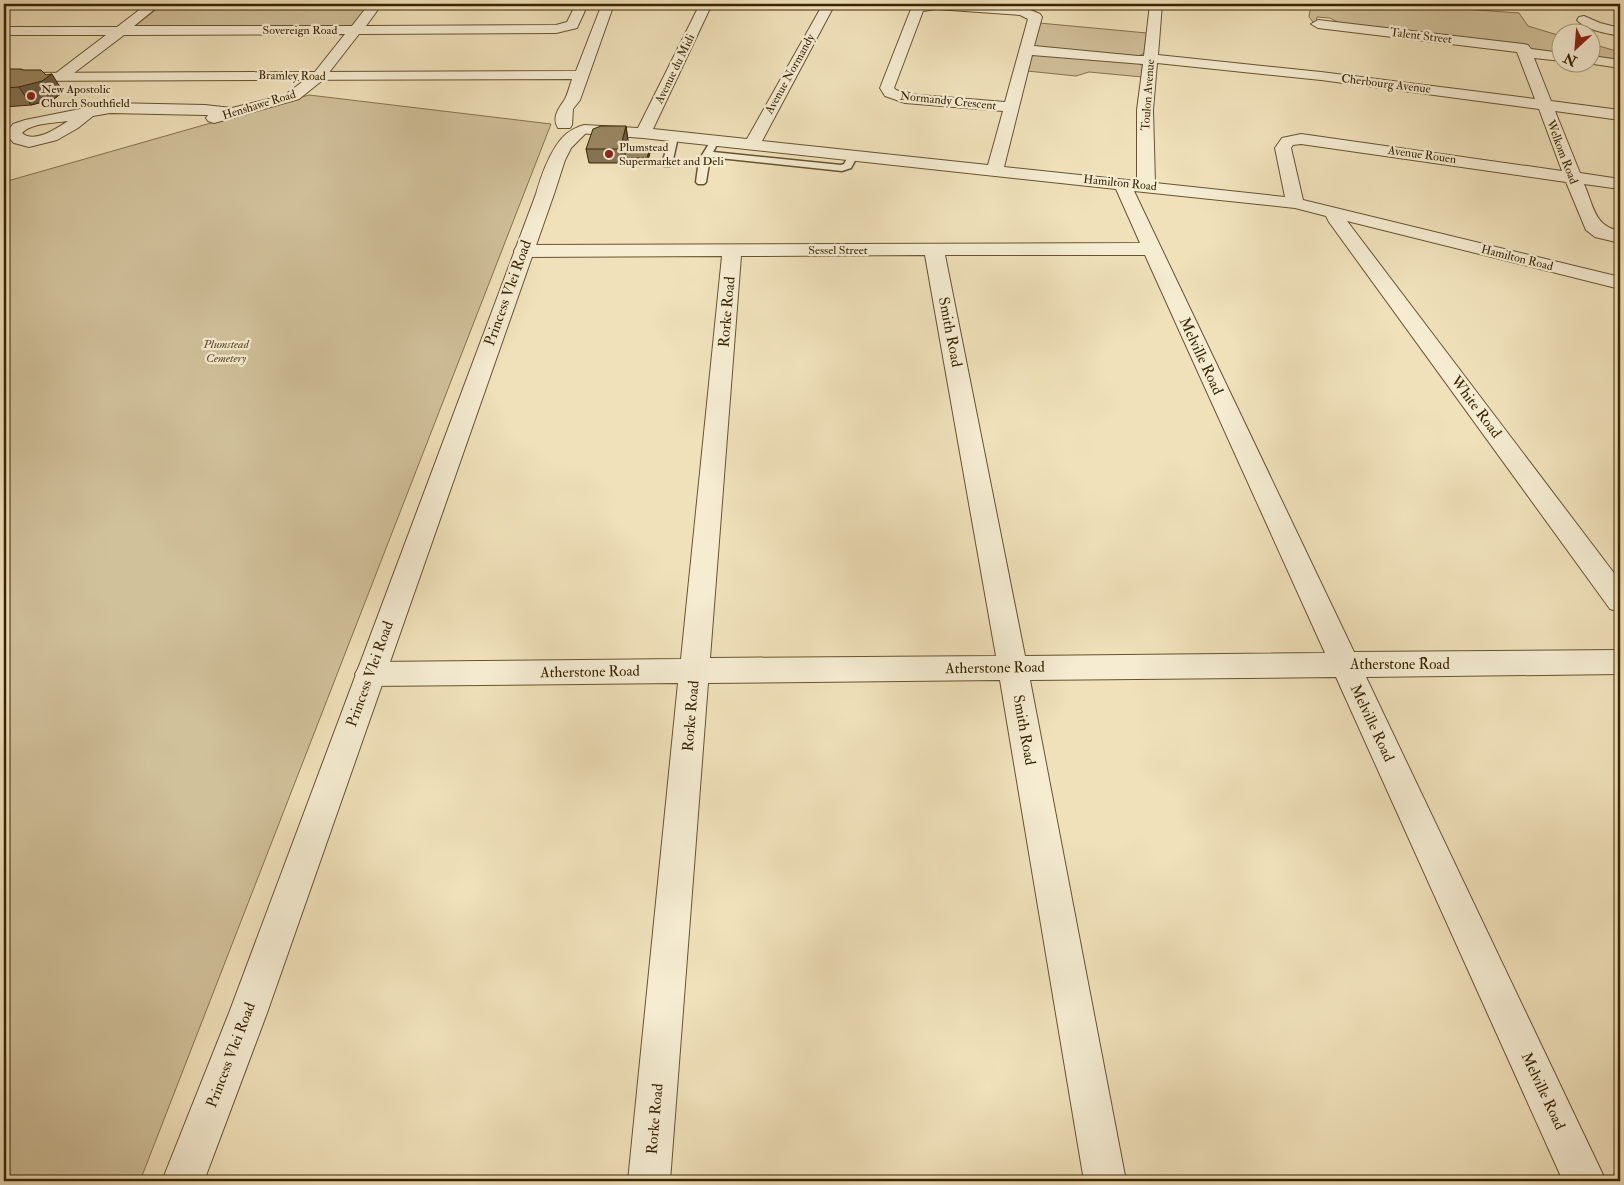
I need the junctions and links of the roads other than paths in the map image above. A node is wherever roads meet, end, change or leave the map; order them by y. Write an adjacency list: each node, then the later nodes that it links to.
1 (154, 4): 10 (street)
2 (376, 4): 11 (street, Henshawe Road)
3 (582, 4): 11 (street, Sovereign Road)
4 (608, 4): 20 (street)
5 (706, 4): 31 (street, Avenue du Midi)
6 (829, 4): 33 (street, Avenue Normandy)
7 (1156, 4): 17 (street, Toulon Avenue)
8 (1584, 20): 13 (street)
9 (1318, 24): 15 (street, Talent Street)
10 (121, 30): 11 (street, Sovereign Road); 12 (street, Sovereign Road); 21 (street)
11 (356, 30): 22 (street, Henshawe Road)
12 (4, 31)
13 (1620, 32)
14 (1026, 50): 17 (street); 25 (street, Normandy Crescent); 25 (street, Normandy Crescent)
15 (1524, 50): 16 (street, Talent Street); 24 (street, Welkom Road)
16 (1552, 55)
17 (1150, 60): 24 (street, Cherbourg Avenue); 41 (street, Toulon Avenue)
18 (1602, 61): 19 (street)
19 (1620, 64)
20 (580, 75): 22 (street, Bramley Road); 30 (street)
21 (61, 76): 22 (street, Bramley Road); 23 (street, Bramley Road)
22 (319, 76): 27 (street, Henshawe Road)
23 (4, 77)
24 (1544, 105): 28 (street, Cherbourg Avenue); 38 (street, Welkom Road)
25 (1012, 107): 37 (street, Normandy Crescent)
26 (88, 112): 27 (street)
27 (232, 114): 29 (street, Henshawe Road)
28 (1620, 115)
29 (194, 124)
30 (577, 127): 31 (street, Hamilton Road); 48 (street, Princess Vlei Road)
31 (643, 133): 32 (street, Hamilton Road)
32 (674, 137): 34 (street, Hamilton Road); 36 (lane)
33 (752, 145): 34 (street, Hamilton Road); 35 (street, Hamilton Road)
34 (711, 147): 35 (lane); 39 (lane)
35 (854, 156): 37 (street, Hamilton Road)
36 (667, 164)
37 (995, 170): 41 (street, Hamilton Road)
38 (1572, 177): 40 (street, Avenue Rouen); 42 (street, Avenue Rouen); 44 (street, Welkom Road)
39 (701, 182)
40 (1620, 184)
41 (1134, 185): 42 (street, Hamilton Road); 45 (street, Melville Road)
42 (1295, 203): 43 (street, Hamilton Road)
43 (1336, 213): 49 (street, Hamilton Road); 50 (street, White Road)
44 (1620, 237)
45 (1152, 249): 47 (street, Sessel Street); 52 (street, Melville Road)
46 (732, 250): 47 (street, Sessel Street); 48 (street, Sessel Street); 54 (street, Rorke Road)
47 (934, 250): 53 (street, Smith Road)
48 (524, 251): 55 (street, Princess Vlei Road)
49 (1620, 283)
50 (1620, 601)
51 (1620, 662): 52 (street, Atherstone Road)
52 (1345, 665): 53 (street, Atherstone Road); 59 (street, Melville Road)
53 (1013, 668): 54 (street, Atherstone Road); 58 (street, Smith Road)
54 (695, 671): 55 (street, Atherstone Road); 57 (street, Rorke Road)
55 (370, 674): 56 (street, Princess Vlei Road)
56 (183, 1181)
57 (649, 1181)
58 (1105, 1181)
59 (1585, 1181)

